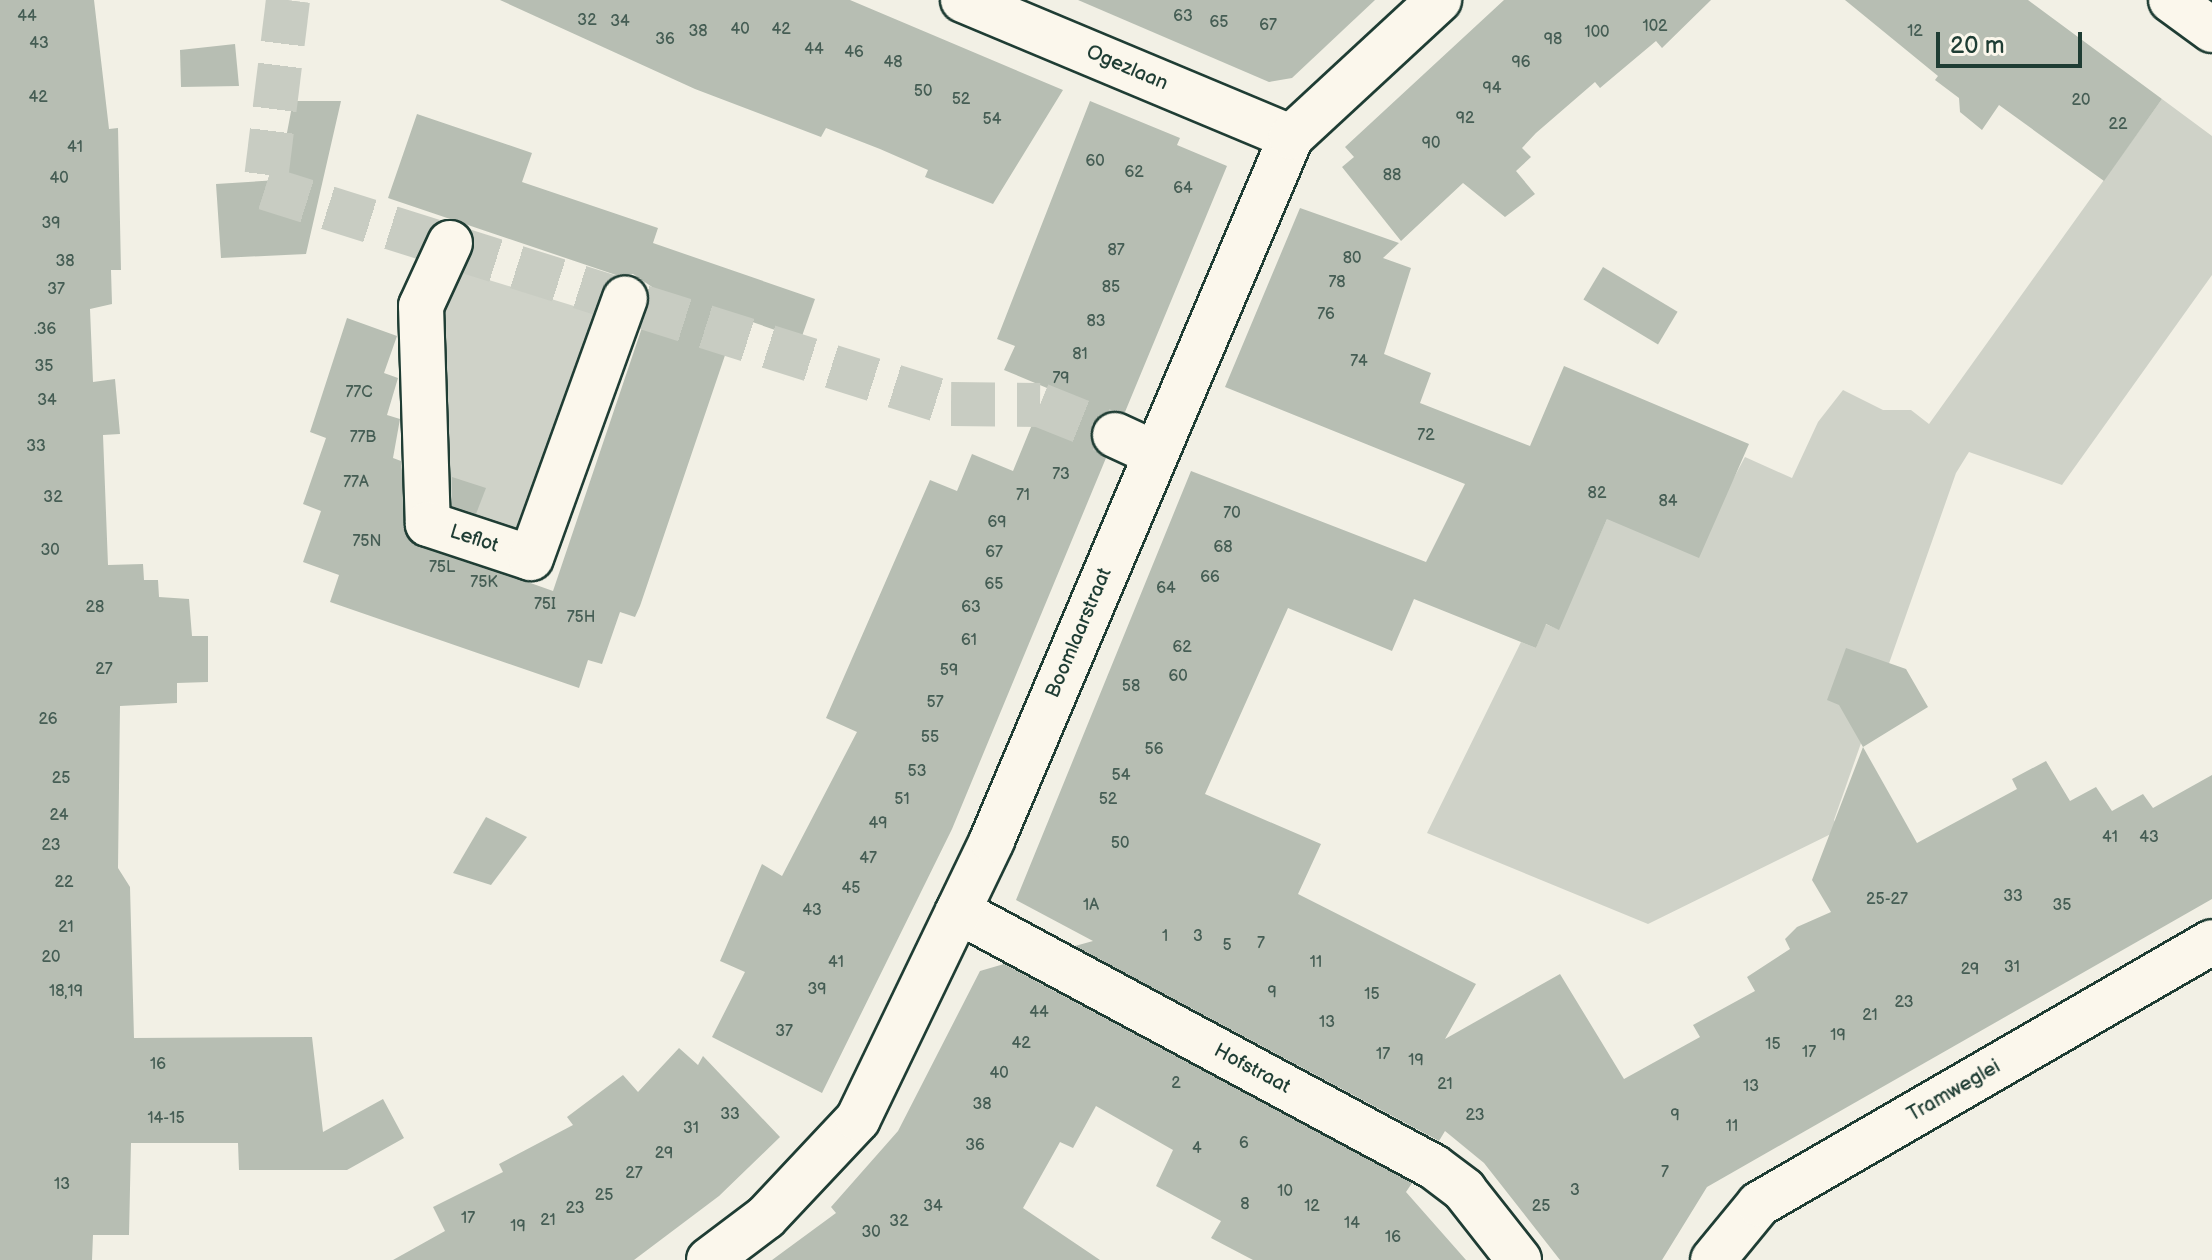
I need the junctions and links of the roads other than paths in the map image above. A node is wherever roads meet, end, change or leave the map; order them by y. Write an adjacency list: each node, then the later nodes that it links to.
1 (963, 0): 5 (street, Ogezlaan)
2 (1439, 0): 5 (street, Boomlaarstraat)
3 (2171, 0): 4 (street)
4 (2212, 30)
5 (1291, 137): 9 (street, Boomlaarstraat)
6 (450, 243): 7 (street, Leflot)
7 (625, 298)
8 (1115, 435): 9 (street)
9 (1154, 453): 10 (street, Boomlaarstraat)
10 (958, 911): 12 (street, Boomlaarstraat); 13 (street, Hofstraat)
11 (2212, 942): 14 (street, Tramweglei)
12 (709, 1260)
13 (1519, 1260)
14 (1713, 1260)

